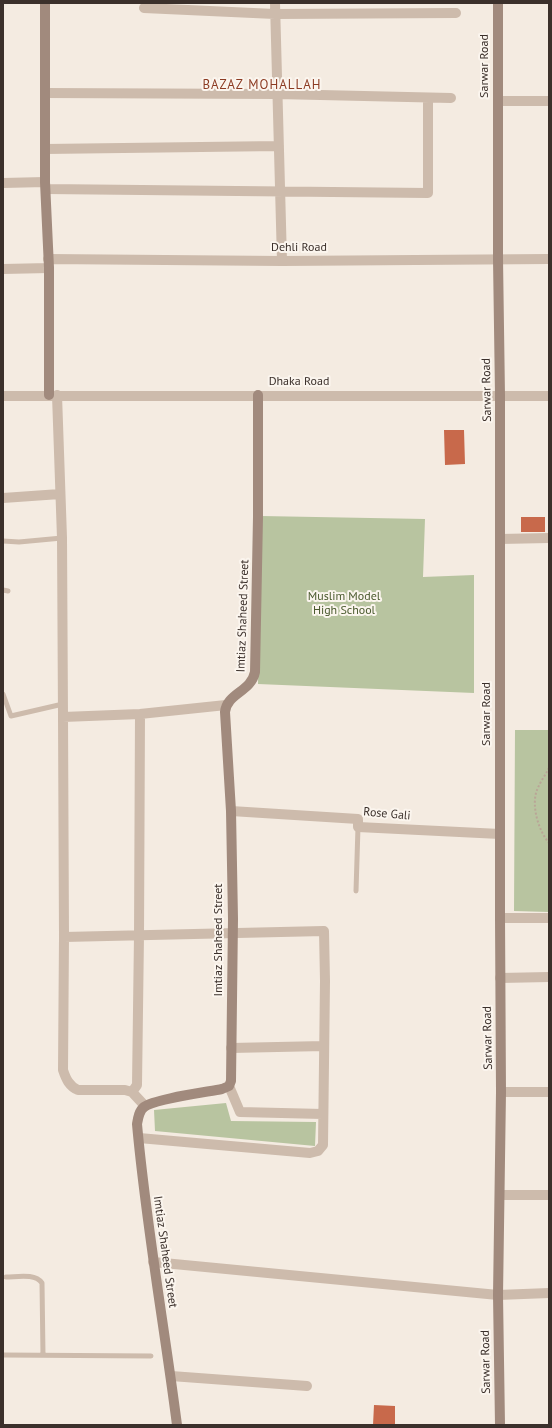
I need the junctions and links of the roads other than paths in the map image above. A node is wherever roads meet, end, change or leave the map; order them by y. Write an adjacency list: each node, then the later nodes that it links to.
1 (45, 3): 8 (street)
2 (276, 3): 7 (street)
3 (498, 3): 12 (street, Sarwar Road)
4 (202, 7): 5 (street); 7 (street)
5 (144, 8)
6 (456, 13): 7 (street)
7 (275, 14): 9 (street)
8 (45, 93): 9 (street); 15 (street)
9 (277, 94): 10 (street); 14 (street)
10 (428, 98): 11 (street); 18 (street)
11 (451, 98)
12 (498, 101): 13 (street); 19 (street, Sarwar Road)
13 (549, 101)
14 (279, 146): 15 (street); 18 (street)
15 (45, 149): 17 (street)
16 (3, 183): 17 (street)
17 (46, 186): 18 (street); 22 (street)
18 (280, 191): 21 (street)
19 (498, 259): 20 (street, Dehli Road); 21 (street, Dehli Road); 27 (street, Sarwar Road)
20 (549, 260)
21 (282, 261): 22 (street, Dehli Road)
22 (48, 263): 23 (street, Dehli Road); 24 (street)
23 (3, 269)
24 (53, 395): 25 (street, Dhaka Road); 26 (street, Dhaka Road); 29 (street)
25 (258, 395): 27 (street, Dhaka Road); 37 (street, Imtiaz Shaheed Street)
26 (3, 396)
27 (500, 396): 28 (street, Dhaka Road); 33 (street, Sarwar Road)
28 (549, 396)
29 (60, 494): 30 (street); 31 (street)
30 (3, 498)
31 (62, 538): 34 (lane); 36 (street)
32 (549, 538): 33 (street)
33 (500, 539): 42 (street, Sarwar Road)
34 (3, 541)
35 (3, 694): 36 (lane)
36 (63, 704): 39 (street)
37 (226, 705): 38 (street); 40 (street, Imtiaz Shaheed Street)
38 (140, 714): 39 (street); 47 (street)
39 (63, 717): 48 (street)
40 (231, 811): 41 (street, Rose Gali); 46 (street, Imtiaz Shaheed Street)
41 (358, 827): 42 (street, Rose Gali); 43 (lane)
42 (500, 834): 44 (street, Sarwar Road)
43 (356, 891)
44 (500, 918): 45 (street); 50 (street, Sarwar Road)
45 (549, 918)
46 (233, 933): 47 (street); 51 (street); 52 (street, Imtiaz Shaheed Street)
47 (139, 934): 48 (street); 54 (street)
48 (64, 937): 54 (street)
49 (549, 977): 50 (street)
50 (500, 978): 55 (street, Sarwar Road)
51 (324, 1046): 52 (street); 58 (street)
52 (231, 1048): 53 (street, Imtiaz Shaheed Street)
53 (229, 1086): 57 (street); 58 (street)
54 (132, 1092): 57 (street)
55 (501, 1092): 56 (street); 60 (street, Sarwar Road)
56 (549, 1092)
57 (145, 1106): 59 (street, Imtiaz Shaheed Street)
58 (323, 1114): 59 (street)
59 (139, 1138): 62 (street, Imtiaz Shaheed Street)
60 (500, 1195): 61 (street); 65 (street, Sarwar Road)
61 (549, 1195)
62 (153, 1262): 65 (street); 69 (street, Imtiaz Shaheed Street)
63 (6, 1277): 67 (lane)
64 (549, 1293): 65 (street)
65 (498, 1295): 72 (street, Sarwar Road)
66 (3, 1355): 67 (lane)
67 (44, 1355): 68 (lane)
68 (151, 1356)
69 (171, 1376): 70 (street); 71 (street, Imtiaz Shaheed Street)
70 (307, 1386)
71 (177, 1425)
72 (500, 1425)

